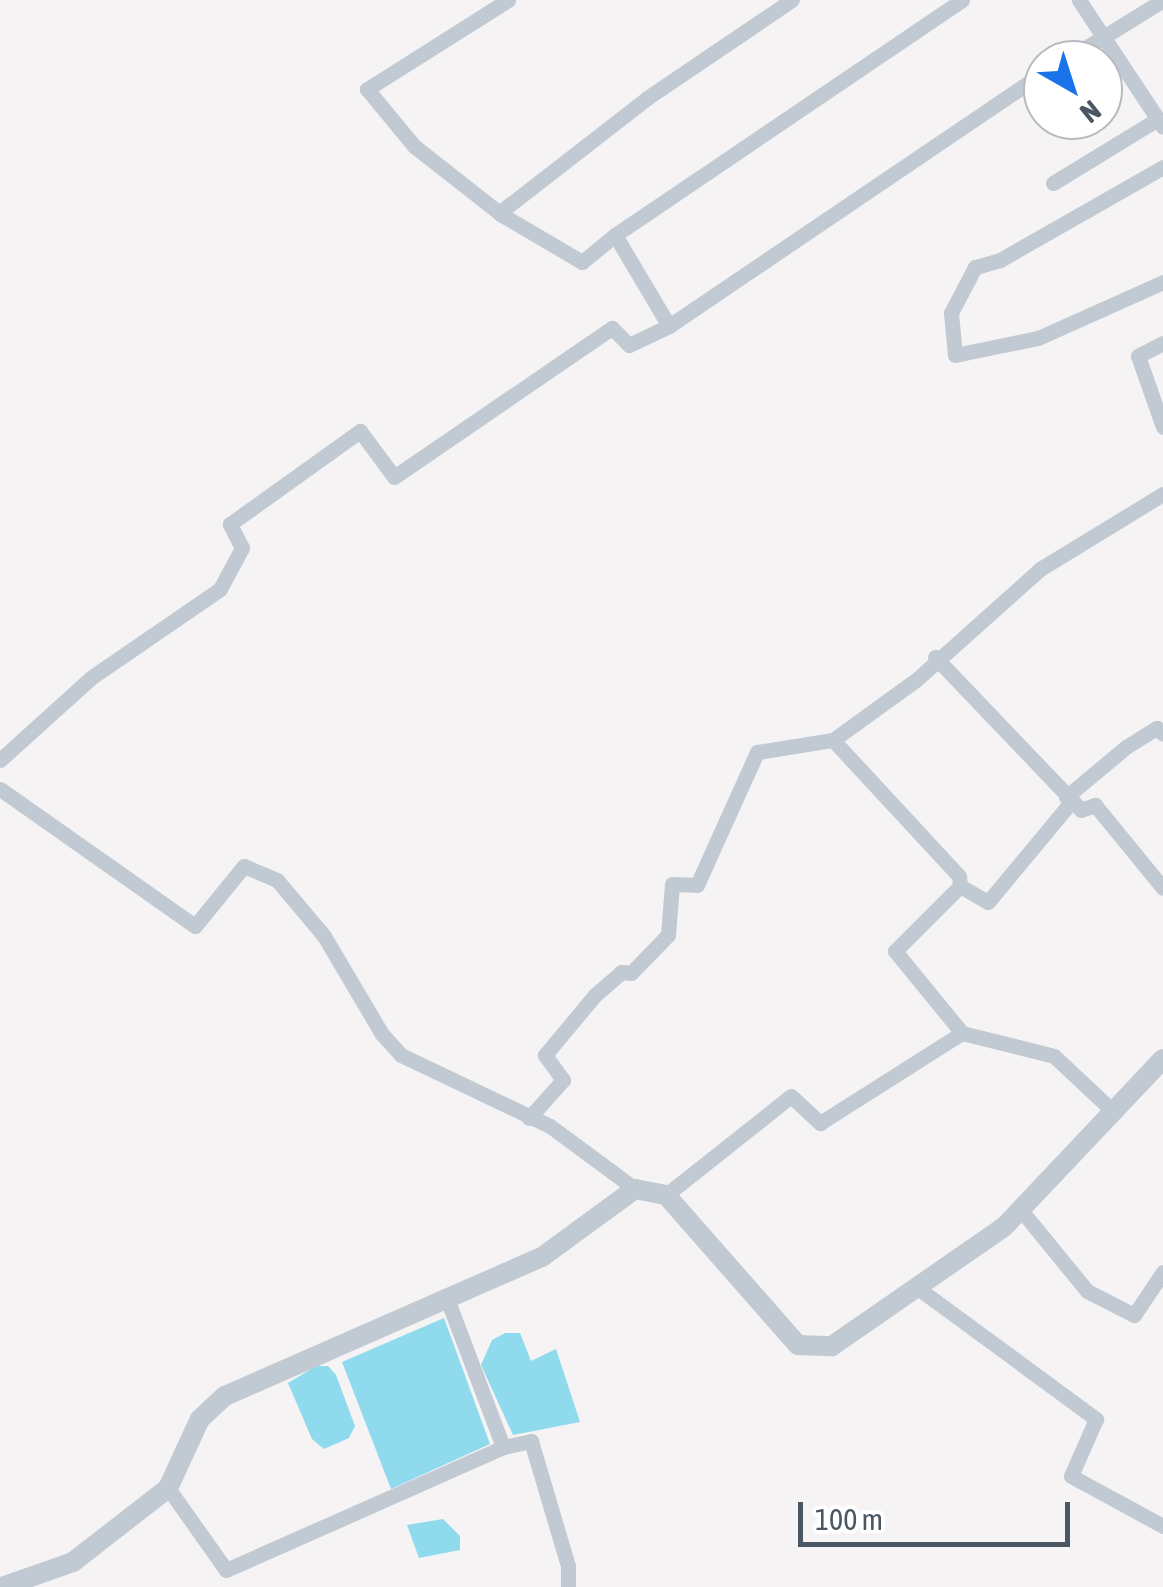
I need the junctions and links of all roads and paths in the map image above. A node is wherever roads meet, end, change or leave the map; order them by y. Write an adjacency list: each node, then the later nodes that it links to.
1 (508, 0): 12 (street)
2 (792, 0): 12 (street)
3 (962, 0): 13 (street)
4 (1079, 0): 6 (street)
5 (1162, 0): 6 (street)
6 (1103, 38): 7 (street); 9 (street)
7 (1100, 40)
8 (1023, 87): 15 (street)
9 (1160, 123): 11 (street)
10 (1163, 166): 14 (street)
11 (1054, 183)
12 (499, 213): 13 (street)
13 (615, 235): 15 (street)
14 (1163, 282)
15 (669, 326): 22 (street)
16 (1163, 344): 17 (street)
17 (1163, 428)
18 (1163, 494): 19 (street)
19 (936, 657): 21 (street); 24 (street)
20 (1163, 734): 24 (street)
21 (833, 740): 25 (street); 30 (street)
22 (0, 760)
23 (0, 789): 30 (street)
24 (1069, 799): 25 (street); 26 (street)
25 (960, 886): 27 (street)
26 (1163, 888)
27 (962, 1033): 29 (street); 32 (street)
28 (1163, 1059): 29 (street)
29 (1115, 1113): 33 (street)
30 (528, 1118): 31 (street)
31 (635, 1189): 32 (street); 36 (street)
32 (666, 1195): 35 (street)
33 (1020, 1209): 34 (street); 35 (street)
34 (1163, 1272)
35 (915, 1286): 39 (street)
36 (446, 1296): 37 (street); 38 (street)
37 (502, 1447): 38 (street); 41 (street)
38 (168, 1488): 40 (street)
39 (1163, 1526)
40 (2, 1587)
41 (568, 1587)

